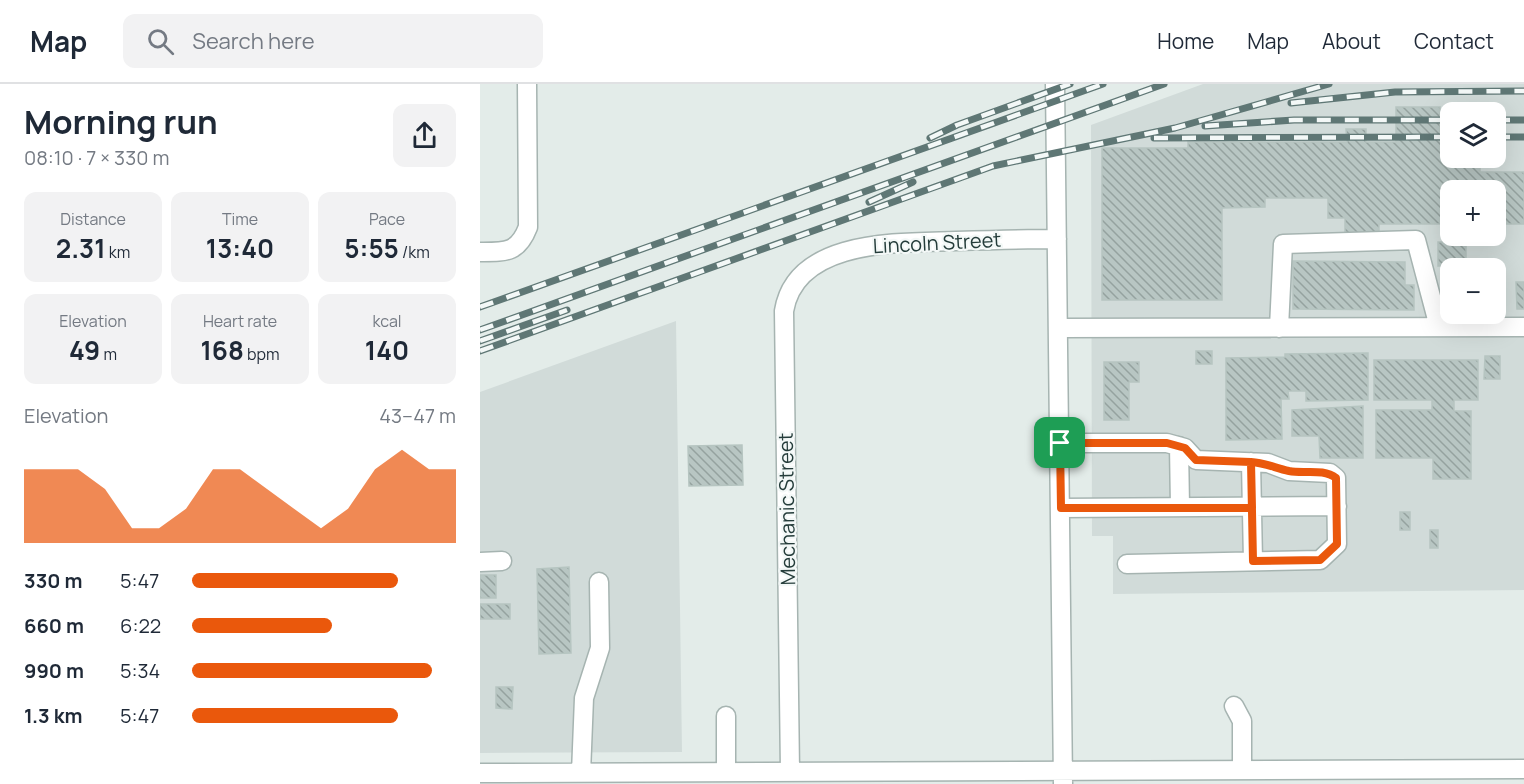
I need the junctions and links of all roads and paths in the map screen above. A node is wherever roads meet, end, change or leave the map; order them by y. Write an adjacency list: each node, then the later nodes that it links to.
1 (527, 84): 4 (street)
2 (1056, 92): 3 (street)
3 (1057, 238): 5 (street, Lincoln Street); 8 (street)
4 (480, 252)
5 (820, 263): 27 (street, Mechanic Street)
6 (1439, 327): 7 (street); 9 (street); 9 (street)
7 (1524, 327)
8 (1059, 328): 9 (street); 10 (street)
9 (1279, 328)
10 (1060, 443): 11 (street); 15 (street)
11 (1179, 446): 12 (street); 14 (street)
12 (1251, 462): 13 (street); 16 (street)
13 (1337, 506): 16 (street); 18 (street)
14 (1180, 507): 15 (street); 16 (street)
15 (1061, 508): 30 (street)
16 (1252, 508): 18 (street)
17 (502, 561): 19 (street)
18 (1253, 561): 20 (street)
19 (480, 562)
20 (1128, 564)
21 (599, 582): 29 (street)
22 (1233, 706): 25 (street)
23 (726, 716): 26 (street)
24 (1524, 769): 25 (street)
25 (1242, 770): 30 (street)
26 (726, 771): 27 (street); 29 (street)
27 (790, 771): 30 (street)
28 (480, 772): 29 (street)
29 (581, 772)
30 (1063, 777)

